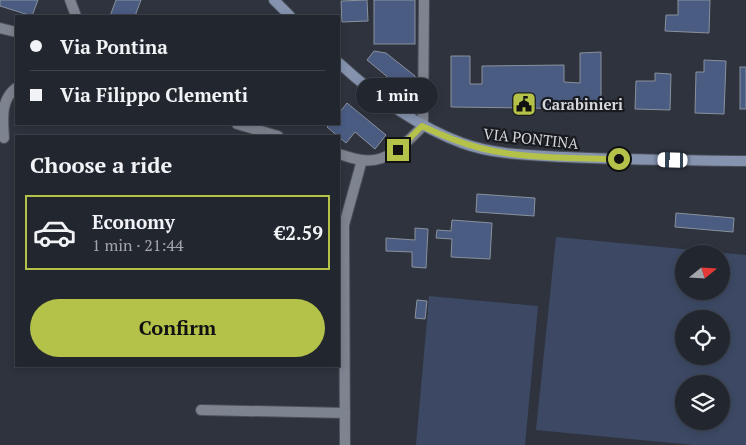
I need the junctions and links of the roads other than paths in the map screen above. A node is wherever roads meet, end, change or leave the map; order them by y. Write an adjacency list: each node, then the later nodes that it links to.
1 (70, 0): 4 (street)
2 (274, 0): 5 (street)
3 (424, 0): 11 (street)
4 (76, 15)
5 (289, 15)
6 (0, 28): 7 (street)
7 (15, 32)
8 (340, 64): 11 (street, VIA PONTINA)
9 (15, 89): 13 (street)
10 (240, 125): 12 (street)
11 (422, 126): 15 (street); 16 (street, VIA PONTINA)
12 (275, 135)
13 (4, 138)
14 (340, 154): 15 (street)
15 (362, 160): 17 (street)
16 (746, 161)
17 (342, 337): 19 (street)
18 (201, 410): 19 (street)
19 (345, 413): 20 (street)
20 (345, 445)

